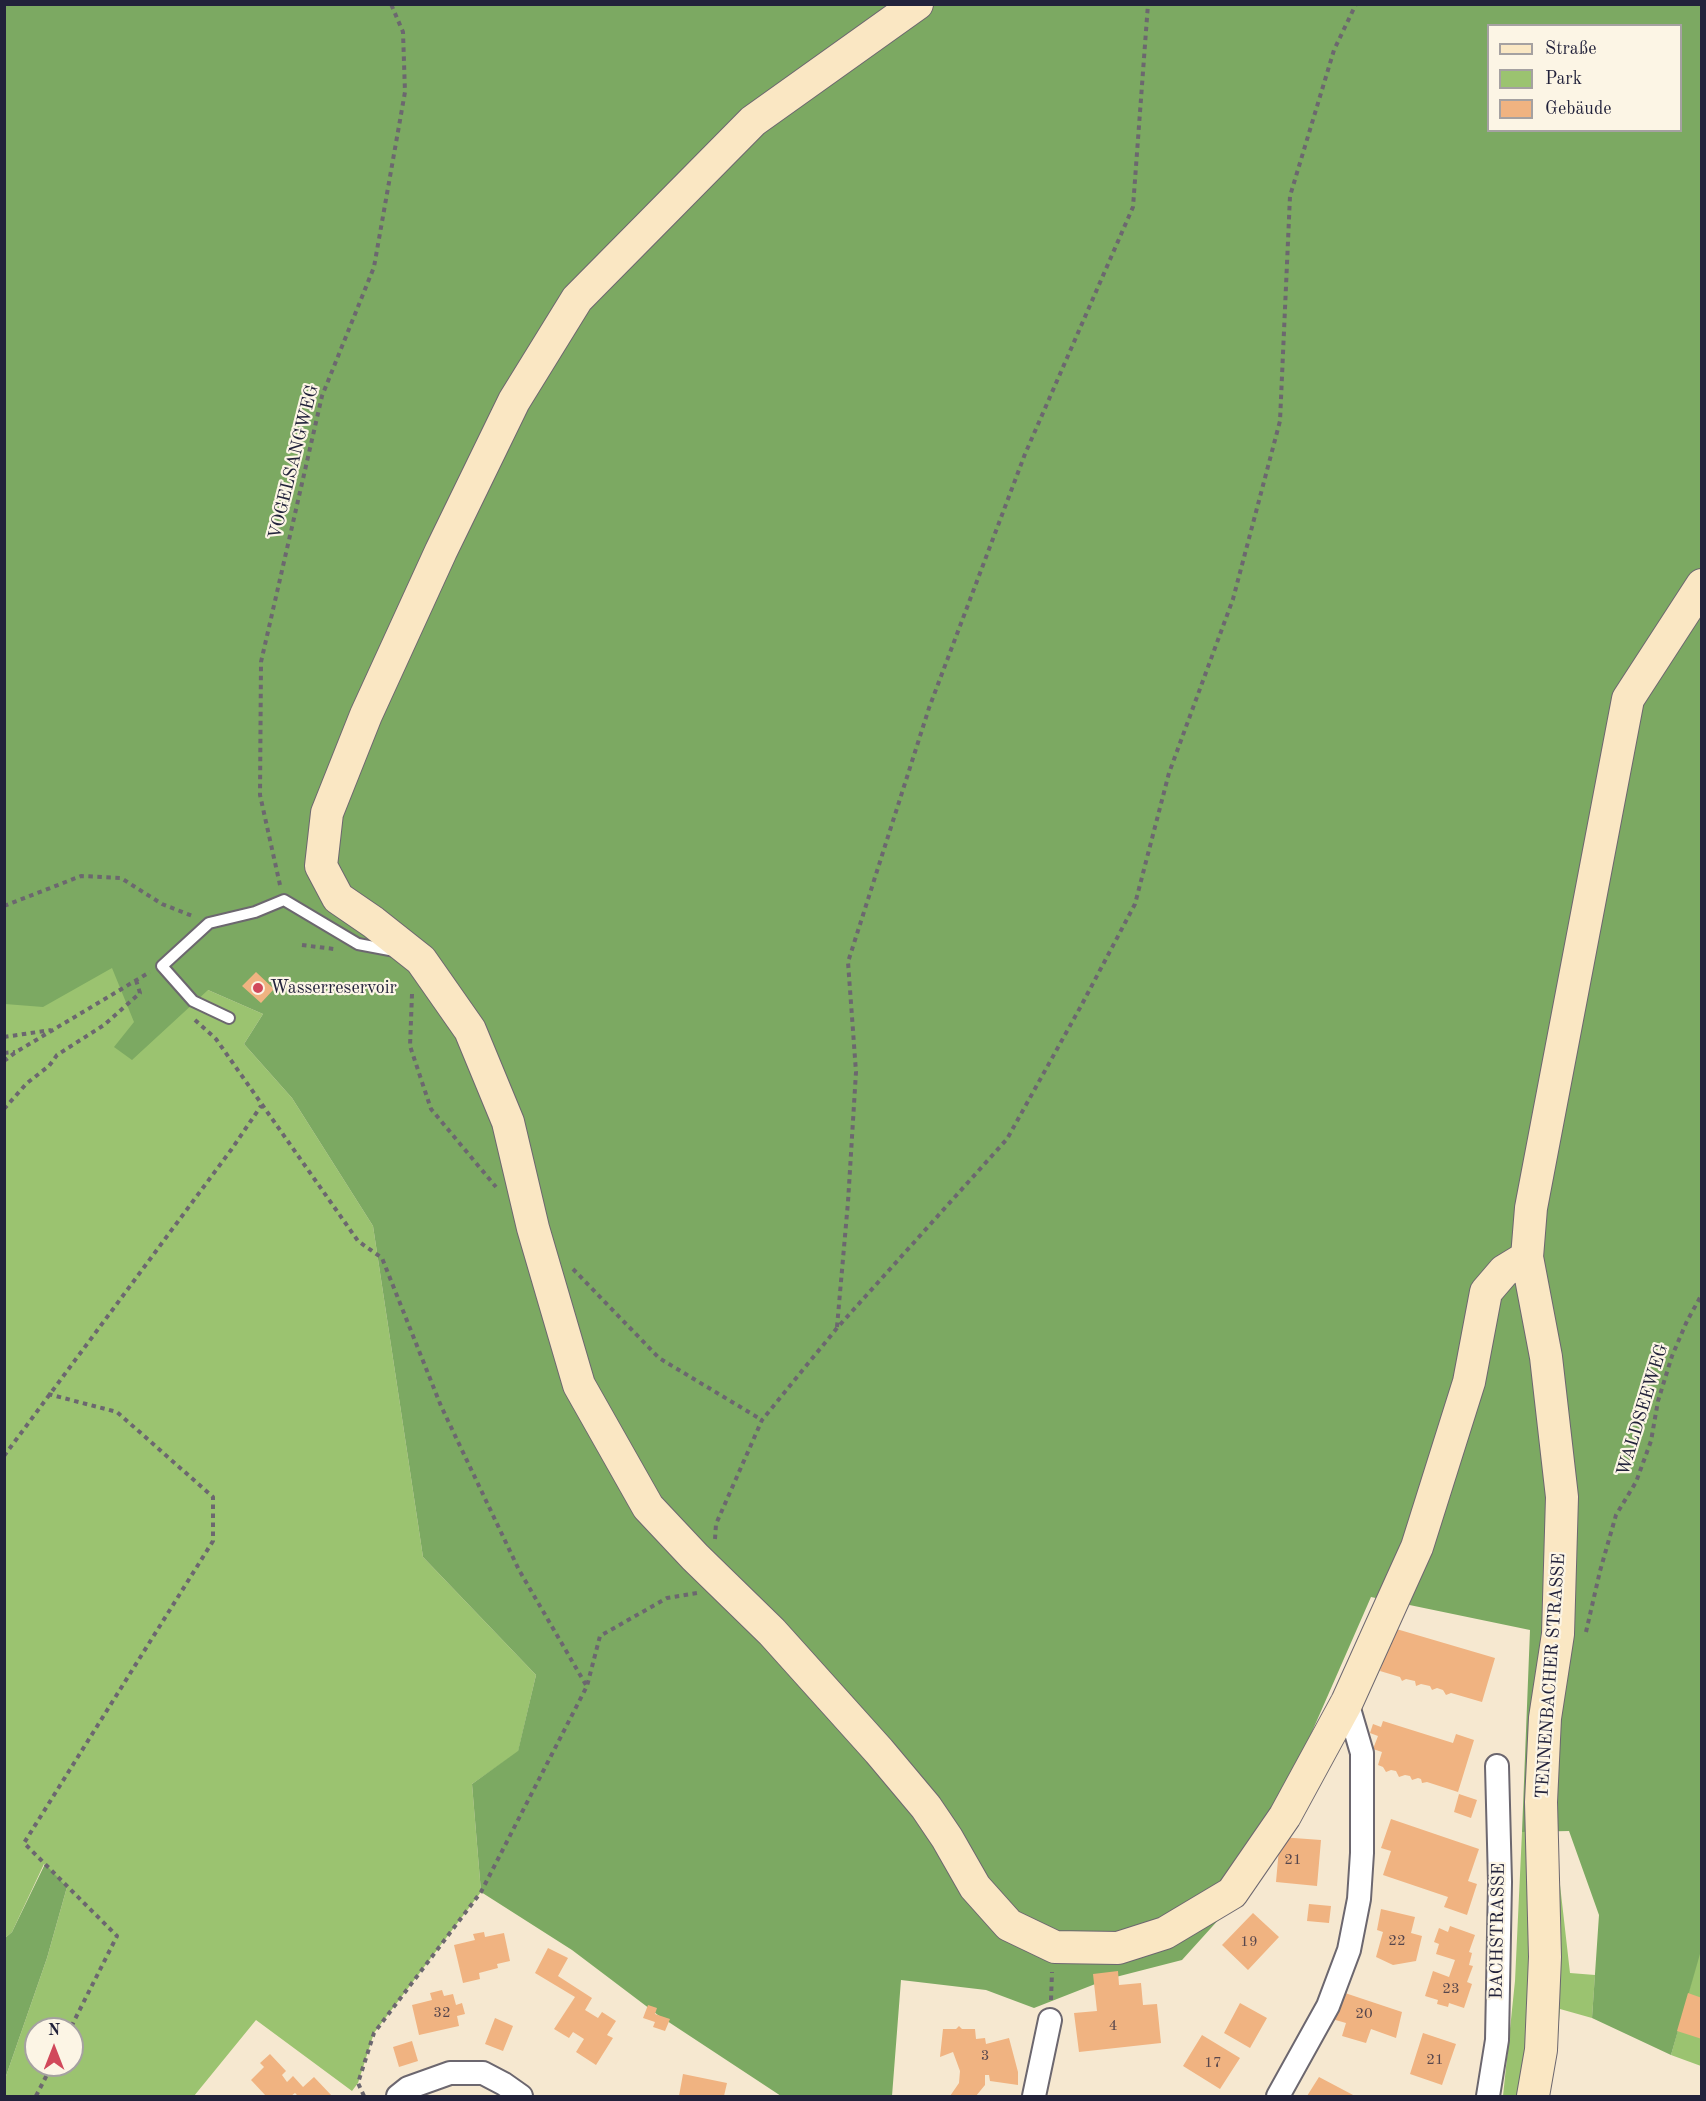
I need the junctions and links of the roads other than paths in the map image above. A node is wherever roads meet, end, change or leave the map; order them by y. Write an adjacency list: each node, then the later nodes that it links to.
1 (917, 4): 3 (street)
2 (1701, 585): 5 (street, TENNENBACHER STRASSE)
3 (413, 954): 4 (lane); 6 (street)
4 (229, 1018)
5 (1527, 1257): 6 (street); 14 (street, TENNENBACHER STRASSE)
6 (1347, 1702): 12 (street)
7 (1497, 1766): 13 (street, BACHSTRASSE)
8 (1050, 2020): 11 (street)
9 (398, 2097): 10 (street)
10 (521, 2097)
11 (1034, 2097)
12 (1278, 2097)
13 (1488, 2097)
14 (1533, 2097)

